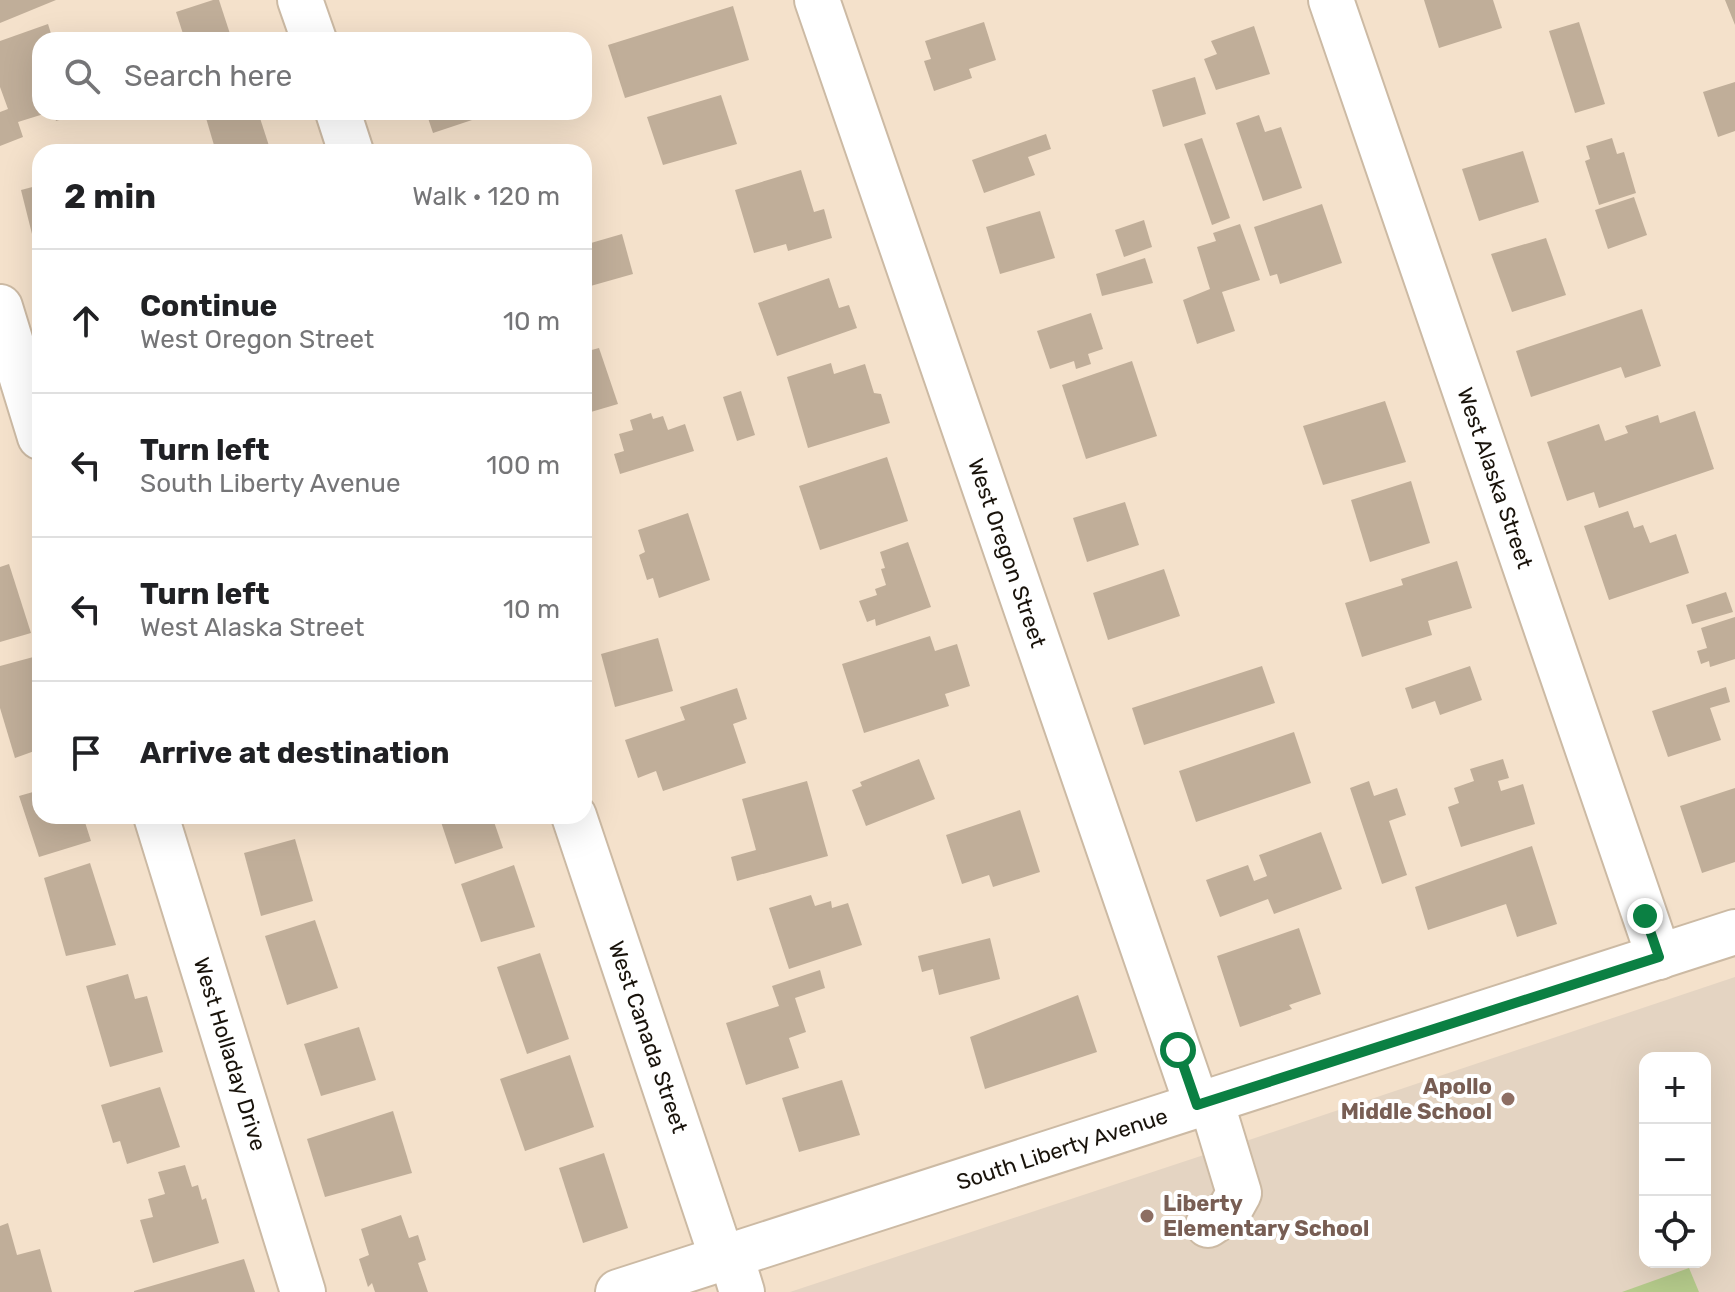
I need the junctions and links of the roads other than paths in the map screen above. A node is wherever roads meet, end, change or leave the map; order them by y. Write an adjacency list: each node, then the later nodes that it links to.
1 (300, 0): 4 (street)
2 (817, 0): 13 (street, West Oregon Street)
3 (1331, 0): 12 (street, West Alaska Street)
4 (311, 32)
5 (341, 120): 6 (street)
6 (348, 144)
7 (0, 307): 8 (street)
8 (32, 411)
9 (158, 824): 16 (street, West Holladay Drive)
10 (577, 824): 15 (street, West Canada Street)
11 (1735, 932): 12 (street, South Liberty Avenue)
12 (1659, 957): 13 (street, South Liberty Avenue)
13 (1204, 1103): 14 (street, West Oregon Street); 15 (street, South Liberty Avenue)
14 (1208, 1225)
15 (732, 1269): 17 (street, South Liberty Avenue)
16 (303, 1292)
17 (618, 1292)

